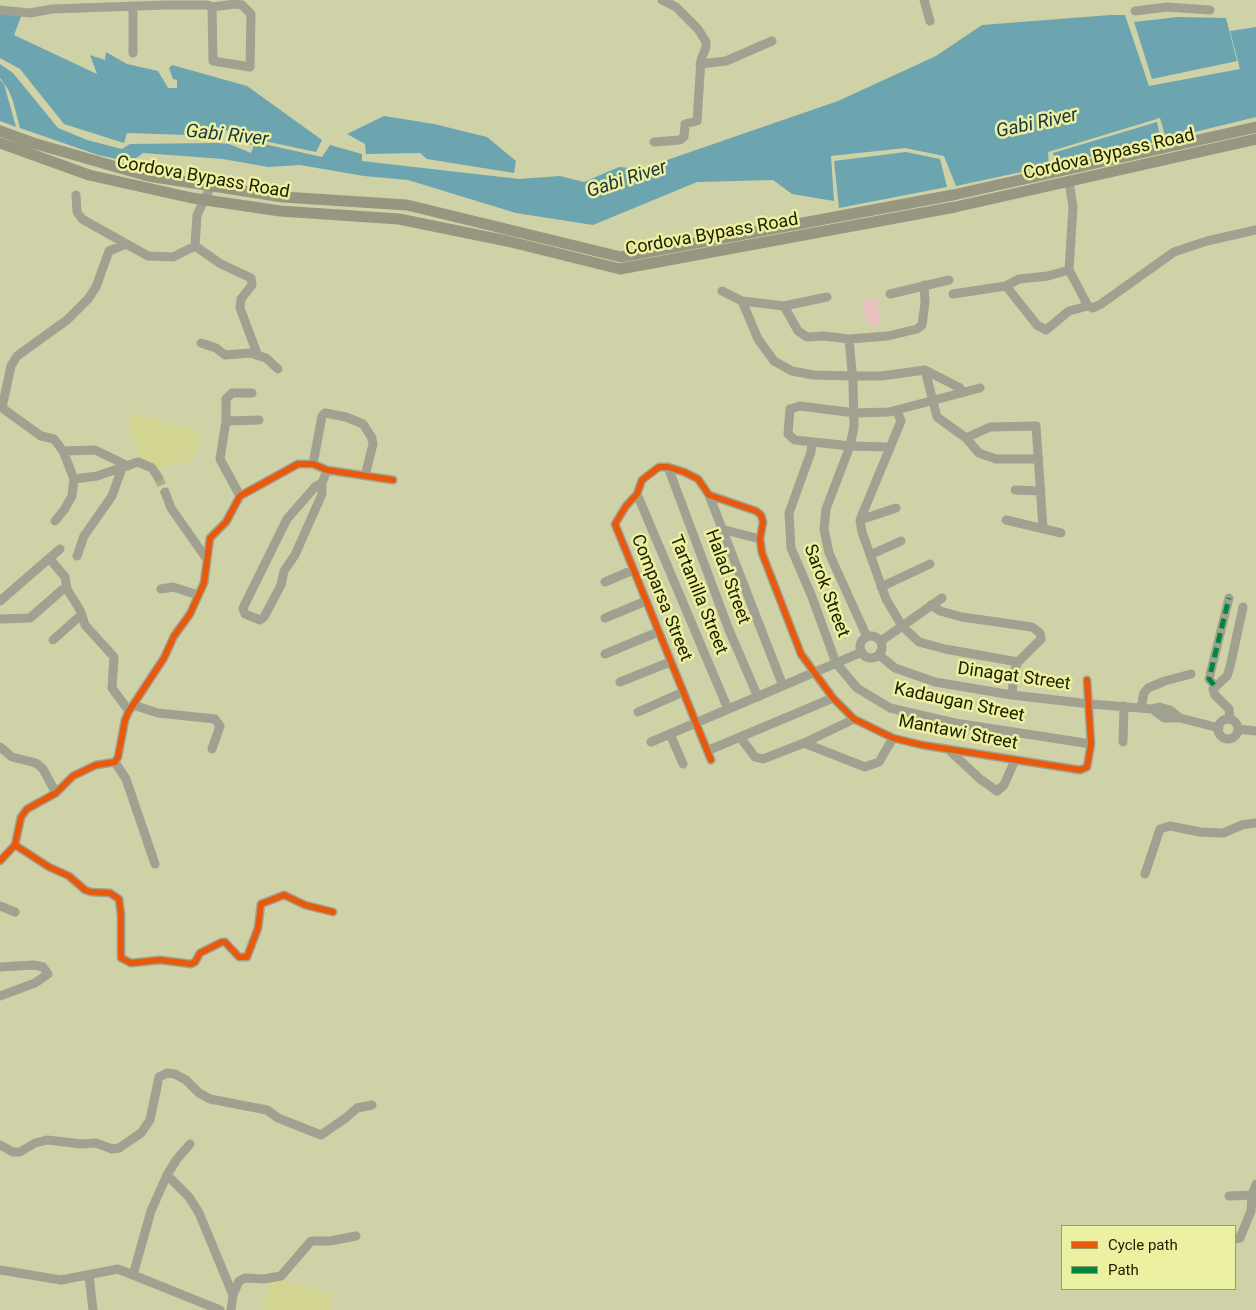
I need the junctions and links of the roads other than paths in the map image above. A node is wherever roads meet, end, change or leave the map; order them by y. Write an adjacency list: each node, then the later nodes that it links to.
1 (45, 0): 11 (street)
2 (662, 0): 16 (street)
3 (924, 0): 13 (street)
4 (166, 2): 7 (street); 8 (street)
5 (233, 2): 8 (street); 8 (street)
6 (1181, 4): 10 (street); 12 (street)
7 (133, 6): 11 (street); 15 (street)
8 (212, 7)
9 (0, 10): 11 (street)
10 (1210, 10)
11 (43, 11)
12 (1135, 11)
13 (930, 21)
14 (772, 41): 16 (street)
15 (133, 53)
16 (700, 64): 20 (street)
17 (1256, 127): 26 (main road, Cordova Bypass Road)
18 (0, 131): 23 (main road, Cordova Bypass Road)
19 (1256, 139): 22 (main road, Cordova Bypass Road)
20 (654, 142)
21 (0, 143): 25 (main road, Cordova Bypass Road)
22 (1070, 182): 27 (main road, Cordova Bypass Road); 31 (street)
23 (211, 186): 25 (street); 26 (main road, Cordova Bypass Road)
24 (76, 196): 29 (street)
25 (204, 200): 27 (main road, Cordova Bypass Road); 30 (street)
26 (888, 207): 27 (main road)
27 (891, 219)
28 (1256, 230): 41 (street)
29 (126, 244): 30 (street); 52 (street)
30 (196, 246): 44 (street)
31 (1069, 270): 34 (street); 41 (street)
32 (949, 280): 33 (street)
33 (924, 285): 36 (street); 42 (street)
34 (1006, 286): 37 (street); 41 (street)
35 (722, 291): 39 (street)
36 (890, 294)
37 (954, 294)
38 (827, 297): 40 (street)
39 (742, 301): 40 (street); 47 (street)
40 (784, 306): 42 (street)
41 (1088, 306)
42 (849, 339): 47 (street)
43 (201, 343): 44 (street)
44 (258, 356): 45 (street)
45 (278, 369)
46 (925, 370): 47 (street); 50 (street); 51 (street)
47 (853, 376): 54 (street)
48 (980, 388): 50 (street)
49 (252, 393): 56 (street)
50 (962, 393): 51 (street)
51 (933, 400): 53 (street); 57 (street)
52 (1, 407): 61 (street)
53 (897, 411): 54 (street); 60 (street)
54 (855, 413): 58 (street); 59 (street)
55 (259, 420): 56 (street)
56 (226, 421): 77 (street)
57 (966, 438): 62 (street); 62 (street)
58 (812, 443): 59 (street); 118 (street, Sarok Street)
59 (850, 446): 60 (street); 110 (street)
60 (889, 447): 79 (street)
61 (63, 452): 64 (street); 69 (street)
62 (1039, 459): 73 (street)
63 (313, 464): 66 (street); 67 (street); 77 (street)
64 (125, 467): 68 (street); 69 (street); 89 (street)
65 (668, 467): 75 (street, Comparsa Street); 76 (street); 127 (street, Halad Street)
66 (327, 470): 67 (street); 71 (street)
67 (365, 476): 70 (street)
68 (158, 477)
69 (74, 479): 81 (street)
70 (393, 480)
71 (322, 483): 71 (street)
72 (1015, 490): 73 (street)
73 (1041, 491): 82 (street)
74 (165, 492): 90 (street)
75 (637, 494): 93 (street, Comparsa Street); 133 (street, Tartanilla Street)
76 (709, 495): 83 (street); 85 (street, Mantawi Street)
77 (240, 496): 90 (street)
78 (896, 508): 79 (street)
79 (860, 520): 88 (street)
80 (1006, 520): 82 (street)
81 (55, 521)
82 (1043, 528): 84 (street)
83 (725, 530): 85 (street); 124 (street)
84 (1061, 533)
85 (760, 539): 119 (street, Mantawi Street)
86 (901, 541): 88 (street)
87 (60, 550): 91 (street)
88 (870, 555): 95 (street)
89 (77, 556)
90 (206, 558): 98 (street)
91 (50, 559): 96 (street); 101 (street)
92 (930, 564): 95 (street)
93 (633, 570): 94 (street); 102 (street, Comparsa Street)
94 (605, 582)
95 (881, 586): 108 (street)
96 (67, 589): 105 (street); 107 (street)
97 (161, 589): 98 (street)
98 (198, 595): 131 (street)
99 (942, 598): 103 (street)
100 (1229, 598): 123 (street)
101 (0, 601)
102 (646, 601): 106 (street); 109 (street, Comparsa Street)
103 (931, 605): 108 (street); 117 (street)
104 (1243, 607): 123 (street)
105 (81, 615): 111 (street); 131 (street)
106 (604, 618)
107 (0, 619)
108 (902, 626): 112 (street); 117 (street)
109 (658, 632): 114 (street); 116 (street, Comparsa Street)
110 (867, 637): 112 (street); 113 (street)
111 (53, 640)
112 (881, 641): 115 (street)
113 (862, 652): 115 (street); 118 (street)
114 (605, 654)
115 (879, 655): 126 (street, Dinagat Street)
116 (670, 662): 122 (street); 125 (street, Comparsa Street)
117 (1018, 662): 126 (street)
118 (836, 663): 119 (street); 147 (street, Kadaugan Street)
119 (813, 674): 124 (street); 128 (street, Mantawi Street)
120 (1191, 674): 132 (street)
121 (1087, 680): 129 (street, Mantawi Street)
122 (620, 682)
123 (1214, 685): 136 (street)
124 (783, 686): 127 (street)
125 (683, 692): 134 (street); 137 (street, Comparsa Street)
126 (1012, 695): 129 (street, Dinagat Street)
127 (758, 697): 133 (street)
128 (833, 698): 135 (street, Mantawi Street); 142 (street)
129 (1090, 704): 130 (street, Dinagat Street); 147 (street, Mantawi Street)
130 (1124, 706): 132 (street, Dinagat Street); 145 (street)
131 (131, 708): 149 (street); 154 (street)
132 (1141, 708): 138 (street, Dinagat Street)
133 (728, 709): 137 (street)
134 (638, 712)
135 (854, 719): 143 (street, Mantawi Street); 146 (street)
136 (1230, 719): 138 (street); 139 (street)
137 (696, 723): 141 (street); 150 (street, Comparsa Street)
138 (1219, 728): 139 (street)
139 (1238, 729): 140 (street)
140 (1256, 731)
141 (670, 734): 144 (street); 155 (street)
142 (740, 737): 146 (street); 150 (street)
143 (893, 738): 146 (street); 151 (street, Mantawi Street)
144 (651, 742)
145 (1123, 742)
146 (804, 743)
147 (1091, 744): 153 (street, Mantawi Street)
148 (0, 747): 156 (street)
149 (212, 749)
150 (709, 750): 152 (street, Comparsa Street)
151 (950, 751): 153 (street, Mantawi Street); 153 (street)
152 (711, 760)
153 (1015, 760)
154 (115, 762): 156 (street); 160 (street)
155 (683, 764)
156 (56, 793): 158 (street)
157 (1256, 823): 161 (street)
158 (15, 846): 159 (street); 164 (street)
159 (0, 861)
160 (156, 864)
161 (1145, 874)
162 (0, 906): 163 (street)
163 (16, 912)
164 (333, 912)
165 (0, 967): 166 (street)
166 (0, 996)
167 (372, 1105): 169 (street)
168 (190, 1144): 170 (street)
169 (0, 1145)
170 (167, 1175): 178 (street); 179 (street)
171 (1256, 1184): 173 (street)
172 (1229, 1196): 173 (street)
173 (1252, 1196): 175 (street)
174 (356, 1236): 179 (street)
175 (1236, 1239)
176 (0, 1270): 177 (street)
177 (89, 1275): 178 (street); 180 (street)
178 (134, 1275): 181 (street)
179 (233, 1294): 182 (street)
180 (93, 1310)
181 (220, 1310)
182 (231, 1310)

